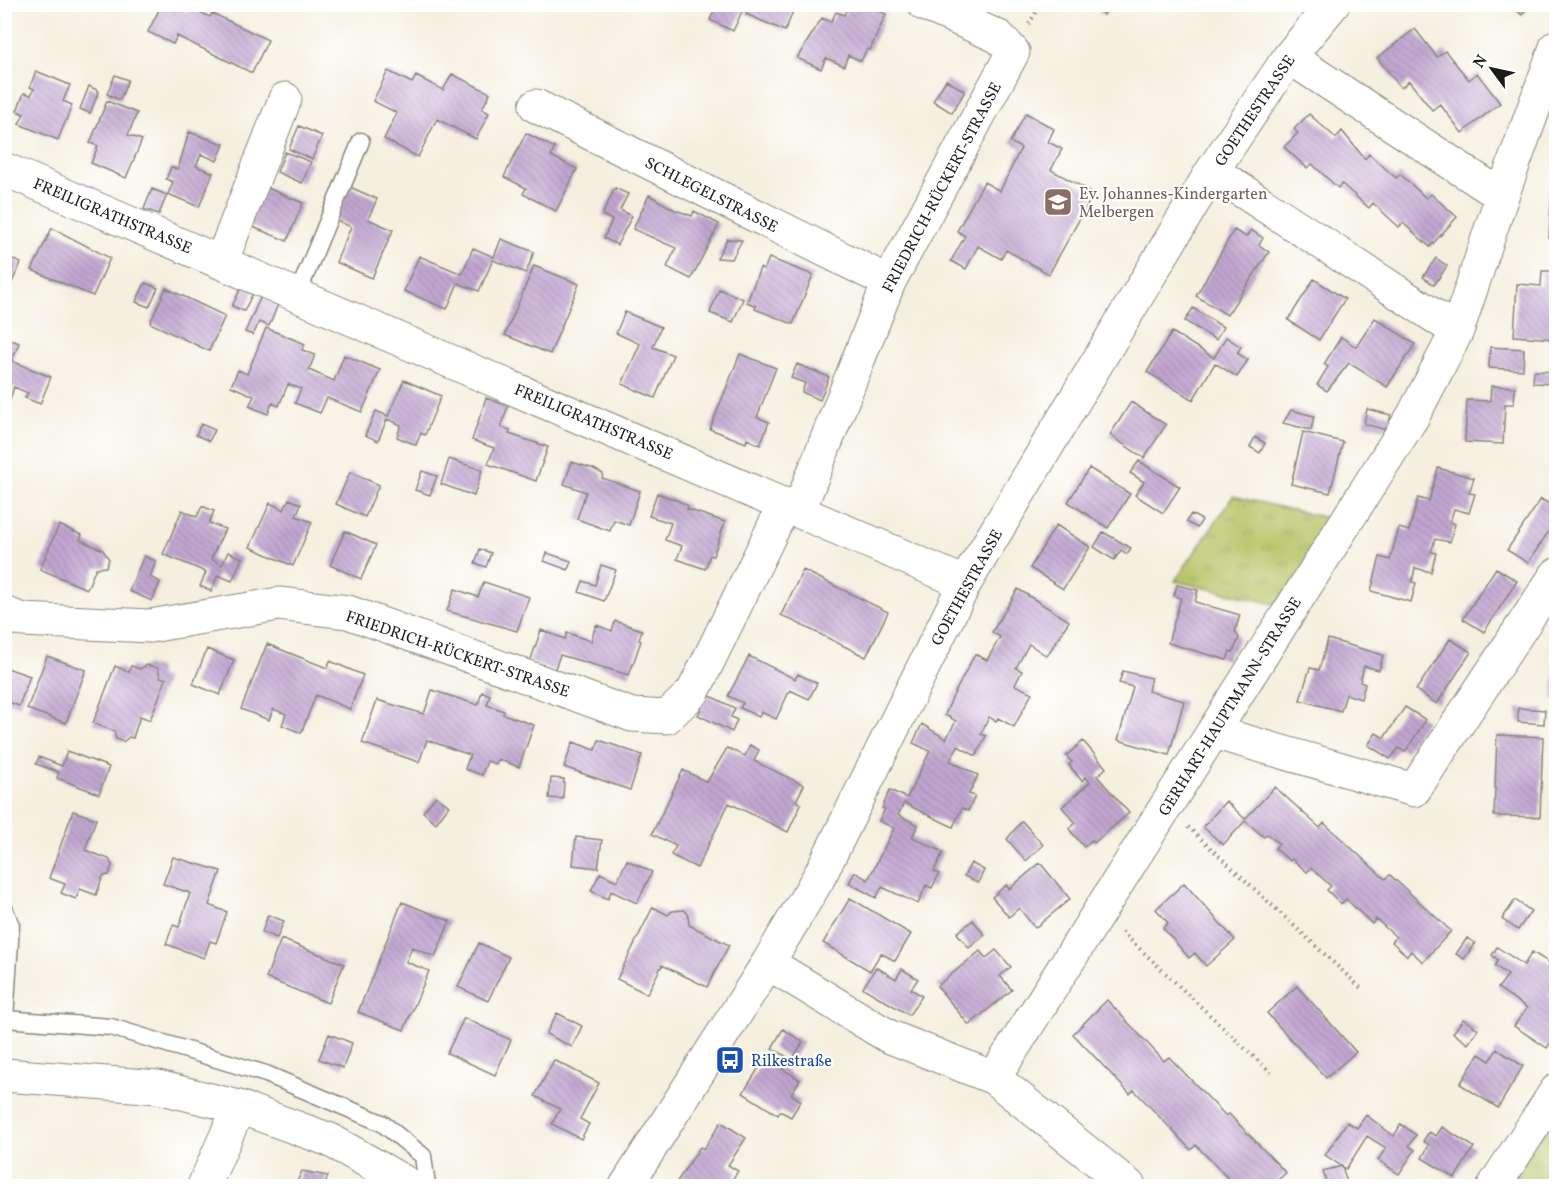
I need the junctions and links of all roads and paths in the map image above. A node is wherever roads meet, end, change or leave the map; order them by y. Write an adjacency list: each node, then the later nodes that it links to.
1 (924, 4): 12 (street, FRIEDRICH-RÜCKERT-STRASSE)
2 (1333, 4): 4 (street, GOETHESTRASSE)
3 (1557, 47): 10 (street, GERHART-HAUPTMANN-STRASSE)
4 (1289, 57): 9 (street, GOETHESTRASSE); 10 (street)
5 (285, 99): 11 (street)
6 (536, 106): 12 (street, SCHLEGELSTRASSE)
7 (361, 141): 13 (lane)
8 (4, 169): 11 (street, FREILIGRATHSTRASSE)
9 (1212, 171): 14 (street); 17 (street, GOETHESTRASSE)
10 (1502, 196): 14 (street, GERHART-HAUPTMANN-STRASSE)
11 (222, 260): 13 (street, FREILIGRATHSTRASSE)
12 (889, 282): 15 (street, FRIEDRICH-RÜCKERT-STRASSE)
13 (298, 293): 15 (street, FREILIGRATHSTRASSE)
14 (1457, 331): 19 (street, GERHART-HAUPTMANN-STRASSE)
15 (792, 507): 17 (street, FREILIGRATHSTRASSE); 18 (street, FRIEDRICH-RÜCKERT-STRASSE)
16 (1557, 575): 19 (street)
17 (965, 583): 23 (street, GOETHESTRASSE)
18 (4, 613)
19 (1214, 732): 20 (street, GERHART-HAUPTMANN-STRASSE)
20 (1165, 806): 22 (street, GERHART-HAUPTMANN-STRASSE); 24 (path)
21 (4, 908): 32 (lane)
22 (1100, 911): 25 (path); 27 (street, GERHART-HAUPTMANN-STRASSE)
23 (768, 963): 27 (street); 33 (street, GOETHESTRASSE)
24 (1363, 990)
25 (1271, 1073)
26 (4, 1075): 29 (street)
27 (994, 1078): 34 (street)
28 (1557, 1091): 35 (street)
29 (239, 1107): 30 (street); 31 (street)
30 (204, 1186)
31 (411, 1186)
32 (427, 1186)
33 (626, 1186)
34 (1129, 1186)
35 (1494, 1186)

